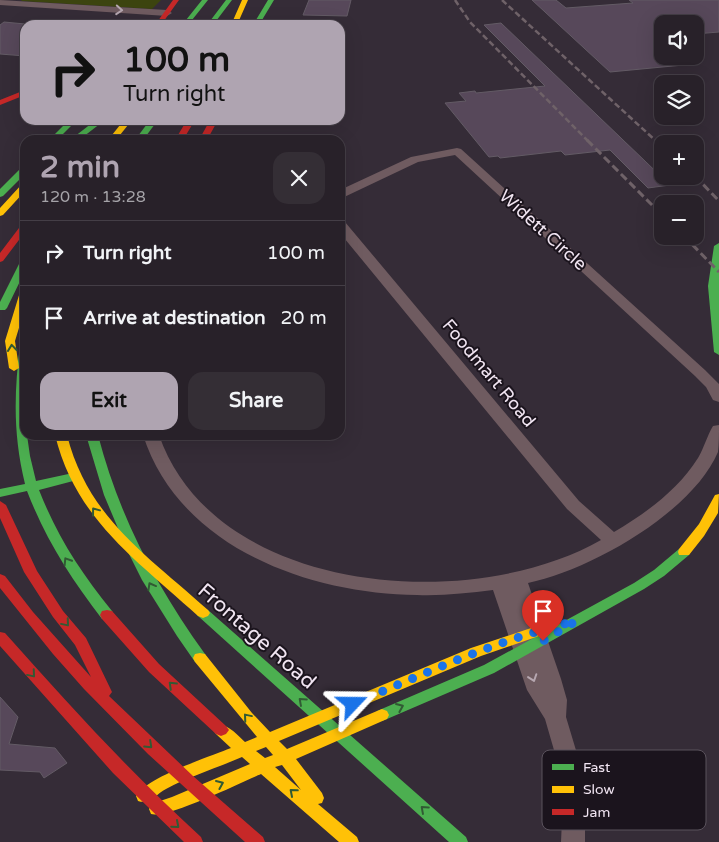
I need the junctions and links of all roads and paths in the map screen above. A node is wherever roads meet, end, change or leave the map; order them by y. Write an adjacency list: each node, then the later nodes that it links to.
1 (176, 0): 9 (main road)
2 (205, 0): 11 (main road)
3 (220, 0): 12 (main road)
4 (229, 0): 13 (main road)
5 (244, 0): 14 (main road); 15 (main road)
6 (282, 0): 18 (main road)
7 (265, 1): 16 (main road); 17 (main road)
8 (0, 2): 9 (street, one-way to 9)
9 (167, 13): 10 (main road)
10 (162, 20)
11 (189, 20)
12 (205, 20)
13 (214, 20)
14 (228, 20)
15 (236, 20)
16 (254, 20)
17 (258, 20)
18 (271, 20)
19 (0, 90): 20 (main road)
20 (20, 92)
21 (20, 94): 23 (main road)
22 (20, 101): 24 (main road)
23 (0, 103)
24 (0, 110)
25 (68, 125): 29 (main road)
26 (94, 125): 30 (main road)
27 (104, 125): 31 (main road)
28 (124, 125): 32 (main road)
29 (58, 135)
30 (81, 135)
31 (96, 135)
32 (116, 135)
33 (20, 174): 36 (main road)
34 (20, 191): 37 (main road)
35 (345, 193): 48 (street, Widett Circle)
36 (0, 194)
37 (0, 213)
38 (345, 231): 62 (street, Foodmart Road)
39 (20, 233): 41 (main road)
40 (719, 246): 45 (main road)
41 (0, 259)
42 (20, 272): 44 (main road)
43 (20, 309): 47 (main road, one-way to 43)
44 (0, 314)
45 (719, 352)
46 (20, 381): 47 (main road)
47 (18, 396): 49 (main road, one-way to 47)
48 (719, 397)
49 (20, 425)
50 (719, 430): 62 (street)
51 (21, 440): 73 (main road, one-way to 51)
52 (62, 440): 58 (main road, Frontage Road)
53 (93, 440): 73 (main road, one-way to 53)
54 (153, 440): 64 (street)
55 (55, 468): 58 (main road)
56 (37, 471): 57 (main road)
57 (18, 475)
58 (73, 476): 59 (main road); 68 (main road, Frontage Road, one-way to 58)
59 (0, 493)
60 (719, 498): 65 (main road)
61 (0, 505): 67 (main road, one-way to 67)
62 (613, 541): 64 (street)
63 (0, 579): 67 (main road)
64 (509, 581): 70 (street)
65 (576, 621): 68 (main road); 69 (main road, one-way to 65)
66 (1, 639): 71 (main road, one-way to 71)
67 (114, 712): 75 (main road, one-way to 75)
68 (321, 717): 69 (main road, Frontage Road); 71 (main road)
69 (339, 733): 72 (main road, one-way to 69); 76 (main road, Frontage Road, one-way to 69)
70 (566, 750)
71 (144, 796): 72 (main road)
72 (157, 809): 74 (main road, one-way to 74)
73 (348, 839)
74 (195, 842)
75 (257, 842)
76 (460, 842)

